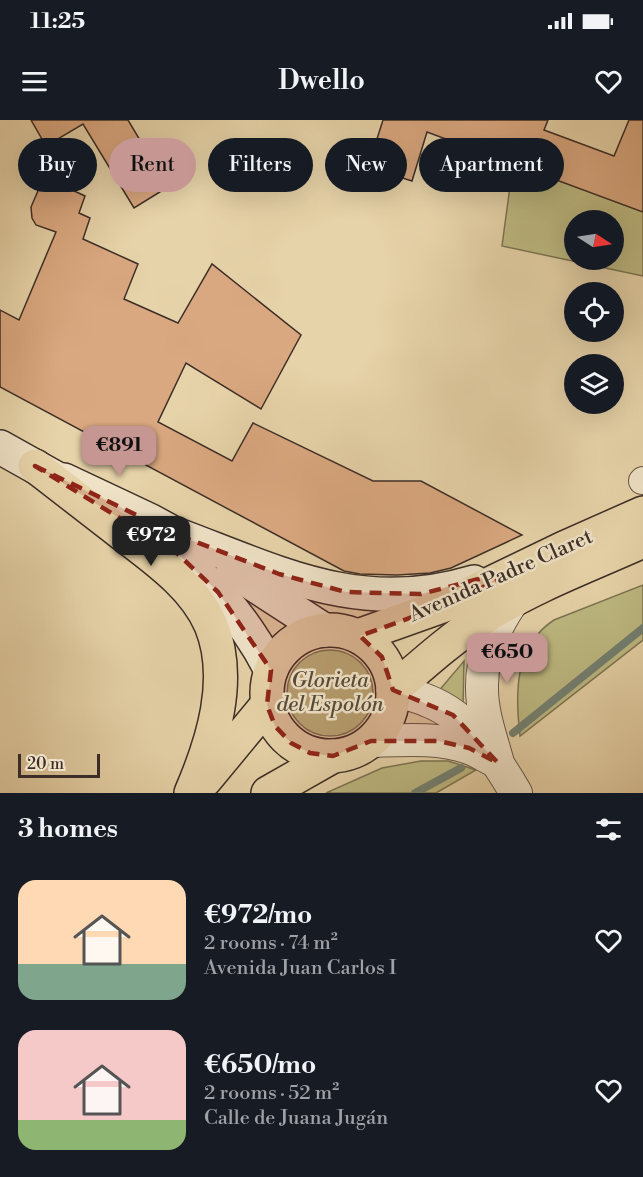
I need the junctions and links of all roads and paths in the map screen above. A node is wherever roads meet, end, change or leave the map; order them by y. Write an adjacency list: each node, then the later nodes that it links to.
1 (0, 447): 2 (main road)
2 (35, 466): 4 (main road); 10 (main road); 16 (main road)
3 (643, 513): 6 (main road, Avenida Padre Claret)
4 (178, 535): 6 (main road); 8 (main road)
5 (643, 541): 7 (main road, Avenida Padre Claret)
6 (525, 567): 9 (main road, Avenida Padre Claret)
7 (512, 602): 11 (main road, Avenida Padre Claret); 15 (street)
8 (324, 630): 9 (main road); 10 (main road)
9 (358, 636): 11 (main road)
10 (271, 670): 12 (main road)
11 (393, 690): 13 (main road); 15 (street)
12 (267, 705): 14 (main road); 16 (main road)
13 (370, 741): 14 (main road); 15 (street)
14 (333, 756): 17 (main road)
15 (498, 763): 18 (street)
16 (192, 793)
17 (268, 793)
18 (516, 793)

